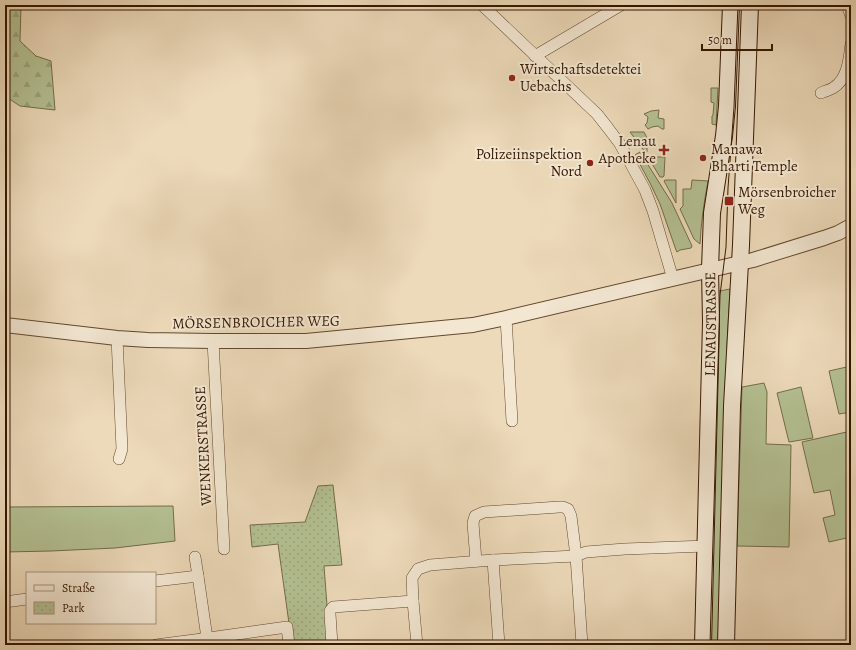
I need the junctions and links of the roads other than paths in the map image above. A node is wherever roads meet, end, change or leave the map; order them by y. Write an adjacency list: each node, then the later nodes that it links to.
1 (482, 5): 8 (street)
2 (621, 5): 8 (street)
3 (731, 5): 12 (main road, LENAUSTRASSE)
4 (750, 5): 11 (main road, LENAUSTRASSE)
5 (847, 5): 6 (street)
6 (851, 16)
7 (851, 44): 9 (street)
8 (535, 56): 13 (street)
9 (822, 93)
10 (851, 226): 11 (street, MÖRSENBROICHER WEG)
11 (740, 263): 12 (street, MÖRSENBROICHER WEG); 39 (main road, LENAUSTRASSE)
12 (710, 270): 13 (street, MÖRSENBROICHER WEG); 20 (main road, LENAUSTRASSE)
13 (673, 279): 14 (street, MÖRSENBROICHER WEG)
14 (506, 318): 17 (street, MÖRSENBROICHER WEG); 18 (street)
15 (5, 325): 16 (street, MÖRSENBROICHER WEG)
16 (117, 338): 17 (street, MÖRSENBROICHER WEG); 19 (street)
17 (213, 341): 21 (street, WENKERSTRASSE)
18 (512, 421)
19 (119, 459)
20 (706, 546): 22 (street); 38 (main road, LENAUSTRASSE)
21 (224, 549)
22 (576, 556): 24 (street); 25 (street); 37 (street)
23 (195, 557): 26 (street)
24 (493, 560): 25 (street); 36 (street)
25 (476, 561): 29 (street)
26 (198, 576): 27 (street); 31 (street)
27 (156, 582)
28 (26, 599): 30 (street)
29 (413, 601): 34 (street); 35 (street)
30 (5, 602)
31 (204, 641): 32 (street); 33 (street)
32 (156, 645)
33 (289, 645)
34 (332, 645)
35 (417, 645)
36 (499, 645)
37 (582, 645)
38 (703, 645)
39 (726, 645)

